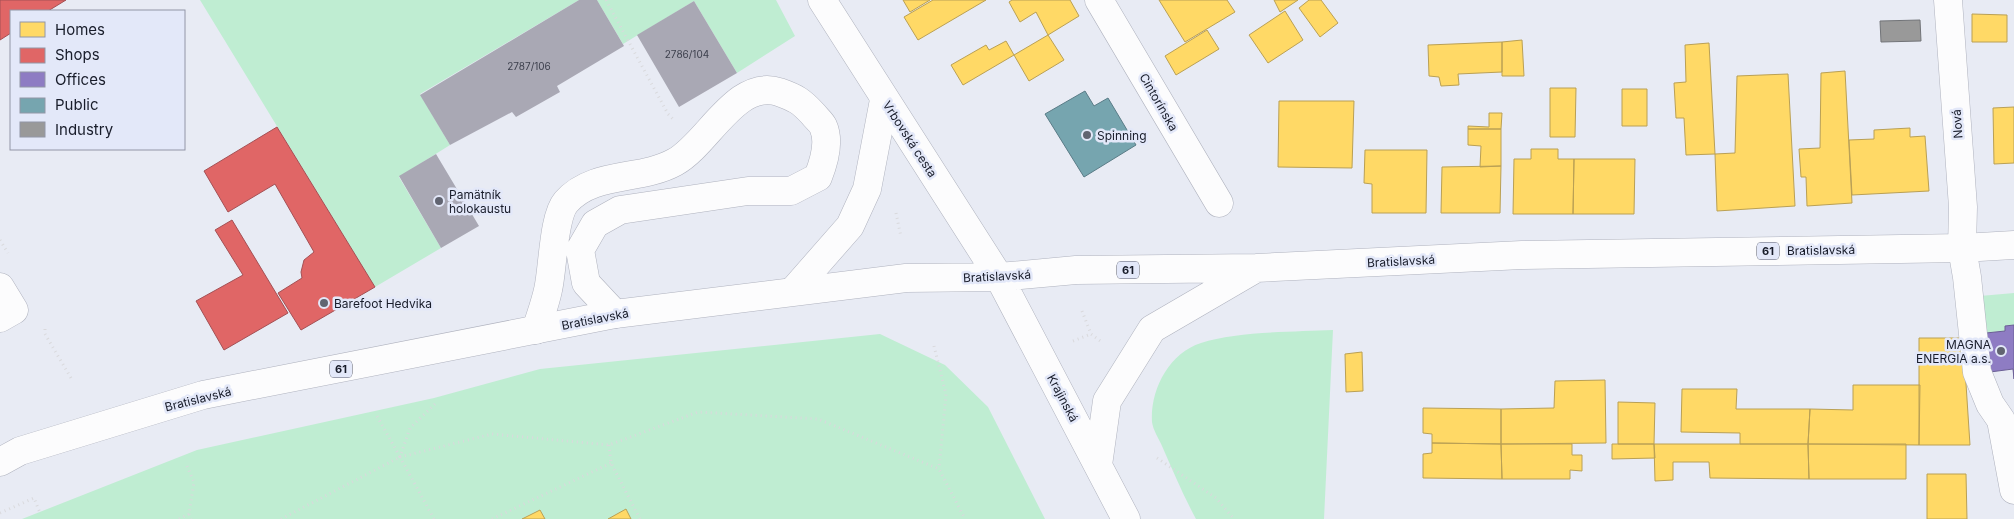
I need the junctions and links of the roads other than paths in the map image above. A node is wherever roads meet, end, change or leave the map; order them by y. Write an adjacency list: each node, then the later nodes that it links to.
1 (822, 0): 4 (main road, Vrbovská cesta)
2 (1099, 0): 5 (main road, Cintorínska)
3 (1948, 0): 7 (main road, Nová)
4 (884, 100): 9 (main road, Vrbovská cesta); 11 (main road)
5 (1219, 203)
6 (2014, 245): 7 (main road, Bratislavská / 61)
7 (1962, 248): 8 (main road, Bratislavská / 61); 17 (main road, Nová)
8 (1256, 268): 9 (main road, Bratislavská / 61); 16 (main road)
9 (999, 277): 11 (main road, Bratislavská / 61); 16 (main road, Krajinská)
10 (0, 287): 13 (main road)
11 (793, 291): 12 (main road, Bratislavská / 61)
12 (615, 314): 14 (main road, Bratislavská / 61); 14 (main road)
13 (0, 318)
14 (536, 330): 15 (main road, Bratislavská / 61)
15 (7, 453)
16 (1098, 465): 18 (main road, Krajinská)
17 (2014, 490)
18 (1126, 519)

